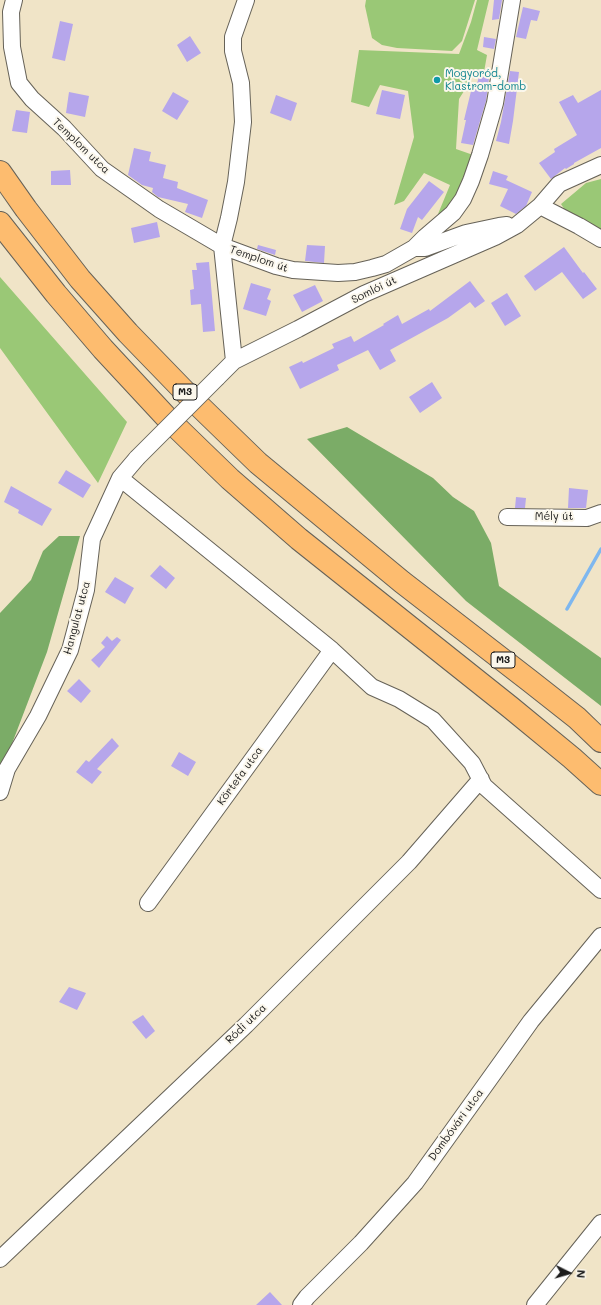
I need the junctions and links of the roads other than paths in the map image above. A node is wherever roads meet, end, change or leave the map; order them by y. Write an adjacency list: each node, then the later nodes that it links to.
1 (14, 0): 10 (street, Templom utca)
2 (246, 0): 10 (street)
3 (512, 0): 11 (street, Somlói út)
4 (601, 165): 6 (street, Somlói út)
5 (0, 172): 18 (highway, M3)
6 (540, 206): 8 (street, Somlói út); 9 (street)
7 (0, 223): 20 (highway)
8 (516, 225): 11 (street, Somlói út); 13 (street, Somlói út)
9 (601, 240)
10 (222, 246): 12 (street, Templom út); 13 (street)
11 (414, 248): 12 (street, Somlói út)
12 (320, 272)
13 (234, 361): 14 (street, Hangulat utca, bridge)
14 (120, 478): 17 (street); 21 (street, Hangulat utca)
15 (601, 513): 16 (street, Mély út)
16 (507, 517)
17 (332, 650): 19 (street); 23 (street, Körtefa utca)
18 (601, 740)
19 (481, 780): 22 (street); 26 (street, Ródi utca)
20 (601, 784)
21 (0, 792)
22 (601, 890)
23 (148, 903)
24 (601, 936): 27 (street, Dombóvári utca)
25 (601, 1223): 28 (street)
26 (0, 1258)
27 (301, 1305)
28 (535, 1305)

